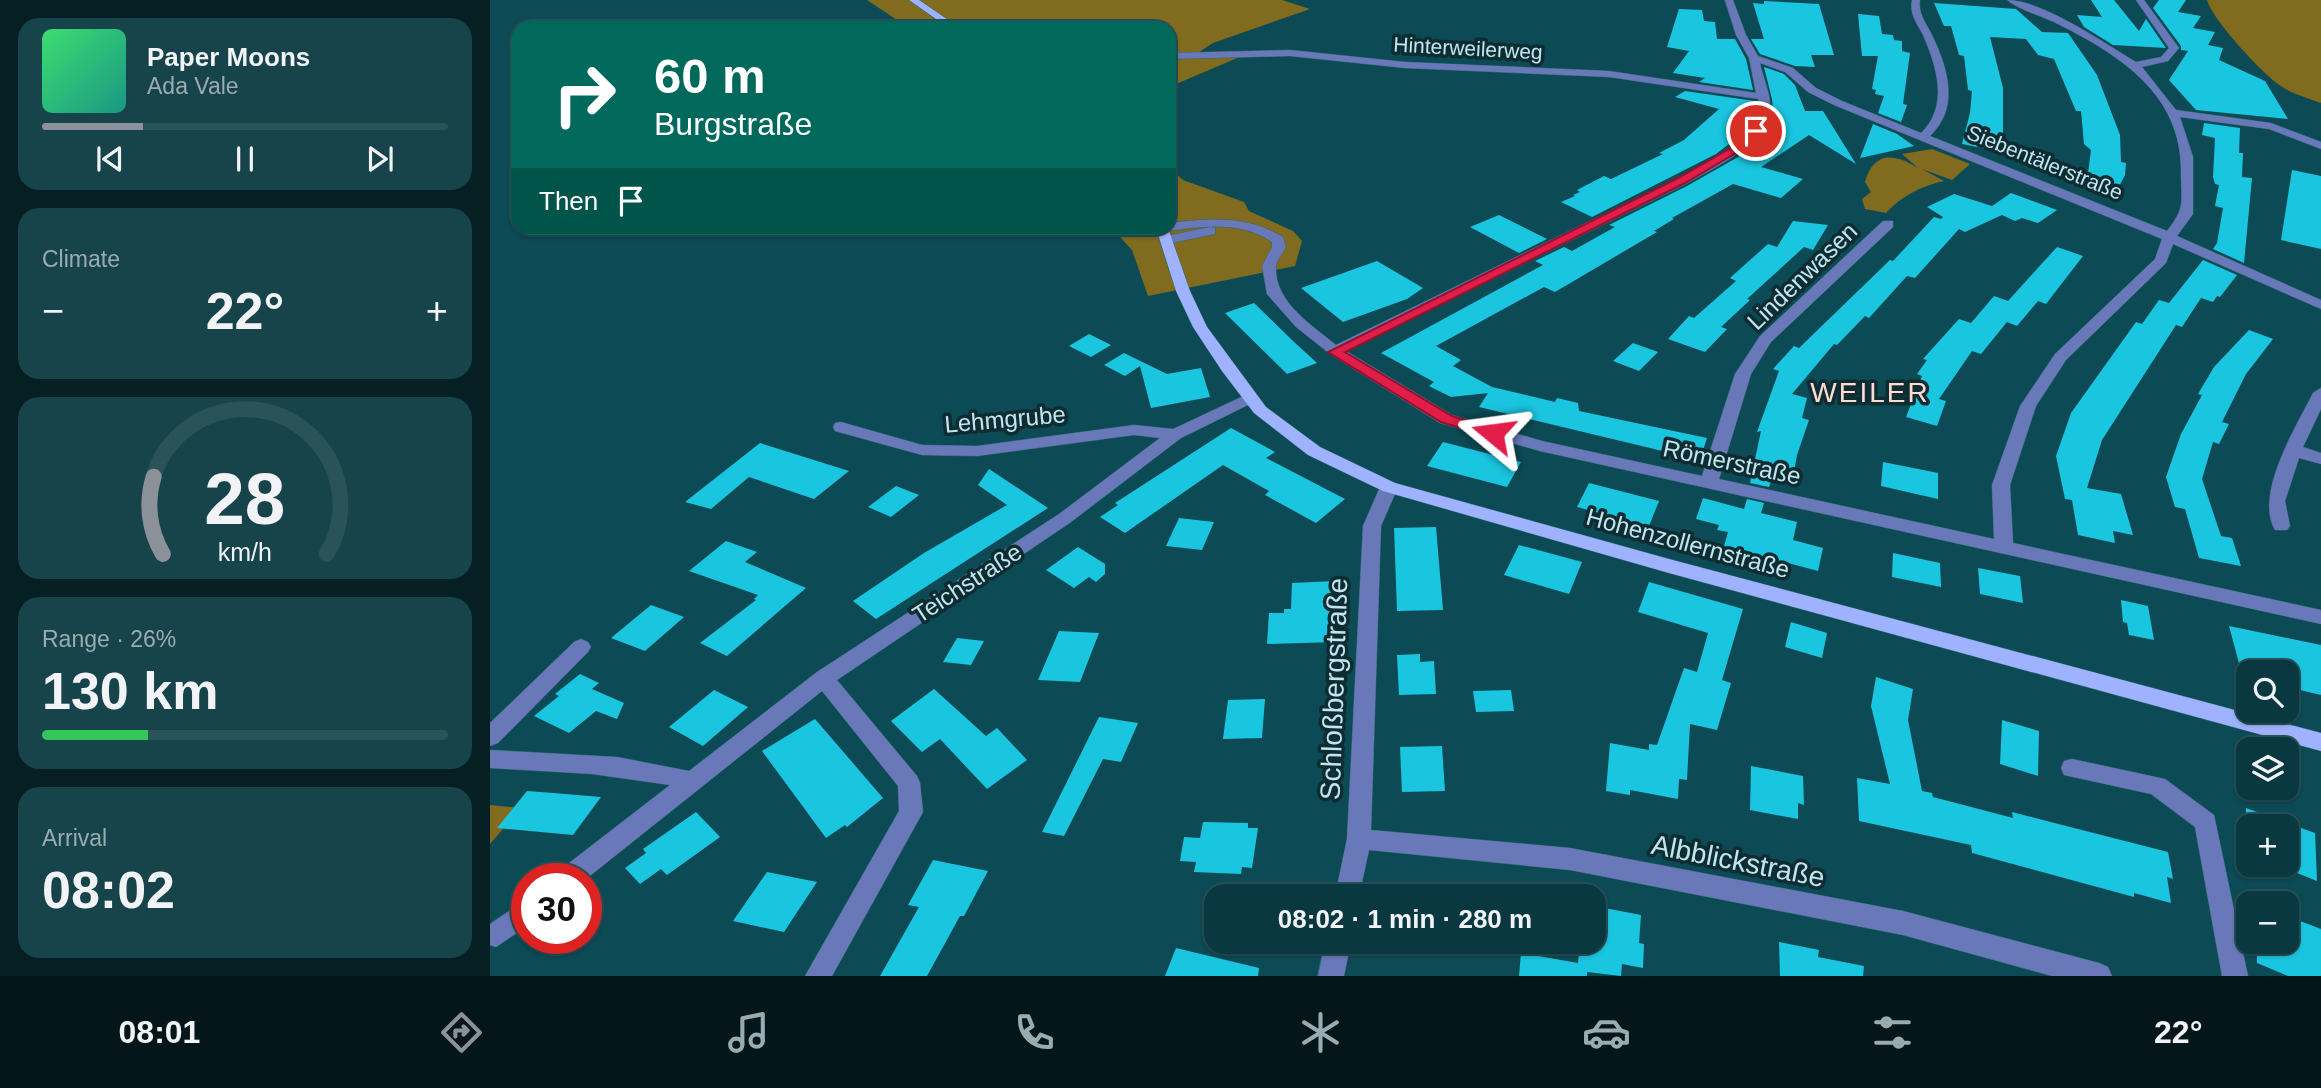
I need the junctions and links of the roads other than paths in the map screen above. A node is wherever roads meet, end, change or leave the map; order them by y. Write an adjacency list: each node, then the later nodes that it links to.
1 (913, 0): 6 (main road)
2 (1729, 0): 8 (street)
3 (1916, 0): 12 (street)
4 (2011, 0): 9 (street)
5 (2140, 0): 9 (street)
6 (944, 21)
7 (1176, 56): 10 (street, Hinterweilerweg)
8 (1754, 58): 10 (street); 12 (street, Siebentälerstraße)
9 (2135, 65): 11 (street)
10 (1764, 97): 19 (street)
11 (2173, 113): 13 (street); 17 (street)
12 (1924, 136): 17 (street, Siebentälerstraße)
13 (2321, 146)
14 (1888, 224): 26 (street, Lindenwasen)
15 (1176, 231): 19 (street, Römerstraße)
16 (1166, 235): 21 (main road, Hohenzollernstraße)
17 (2169, 237): 18 (street, Siebentälerstraße); 29 (street)
18 (2321, 304)
19 (1335, 352): 26 (street, Römerstraße)
20 (2321, 393): 24 (street)
21 (1250, 398): 23 (street, Teichstraße); 27 (main road, Hohenzollernstraße)
22 (841, 427): 23 (street, Lehmgrube)
23 (1175, 434): 32 (street, Teichstraße)
24 (2293, 450): 25 (street); 28 (street)
25 (2321, 458)
26 (1709, 482): 29 (street, Römerstraße)
27 (1389, 487): 34 (main road, Hohenzollernstraße); 38 (street, Schloßbergstraße)
28 (2281, 526)
29 (2004, 547): 30 (street, Römerstraße)
30 (2321, 617)
31 (581, 647): 33 (street)
32 (824, 678): 37 (street, Teichstraße); 44 (street)
33 (490, 737)
34 (2321, 742)
35 (490, 760): 37 (street)
36 (2072, 768): 47 (street)
37 (692, 781): 39 (street, Teichstraße)
38 (1359, 839): 40 (street, Schloßbergstraße); 46 (street, Albblickstraße)
39 (588, 863)
40 (1350, 884)
41 (511, 923): 42 (street)
42 (496, 935)
43 (1336, 954): 45 (street)
44 (818, 976)
45 (1331, 976)
46 (2099, 976)
47 (2235, 976)

